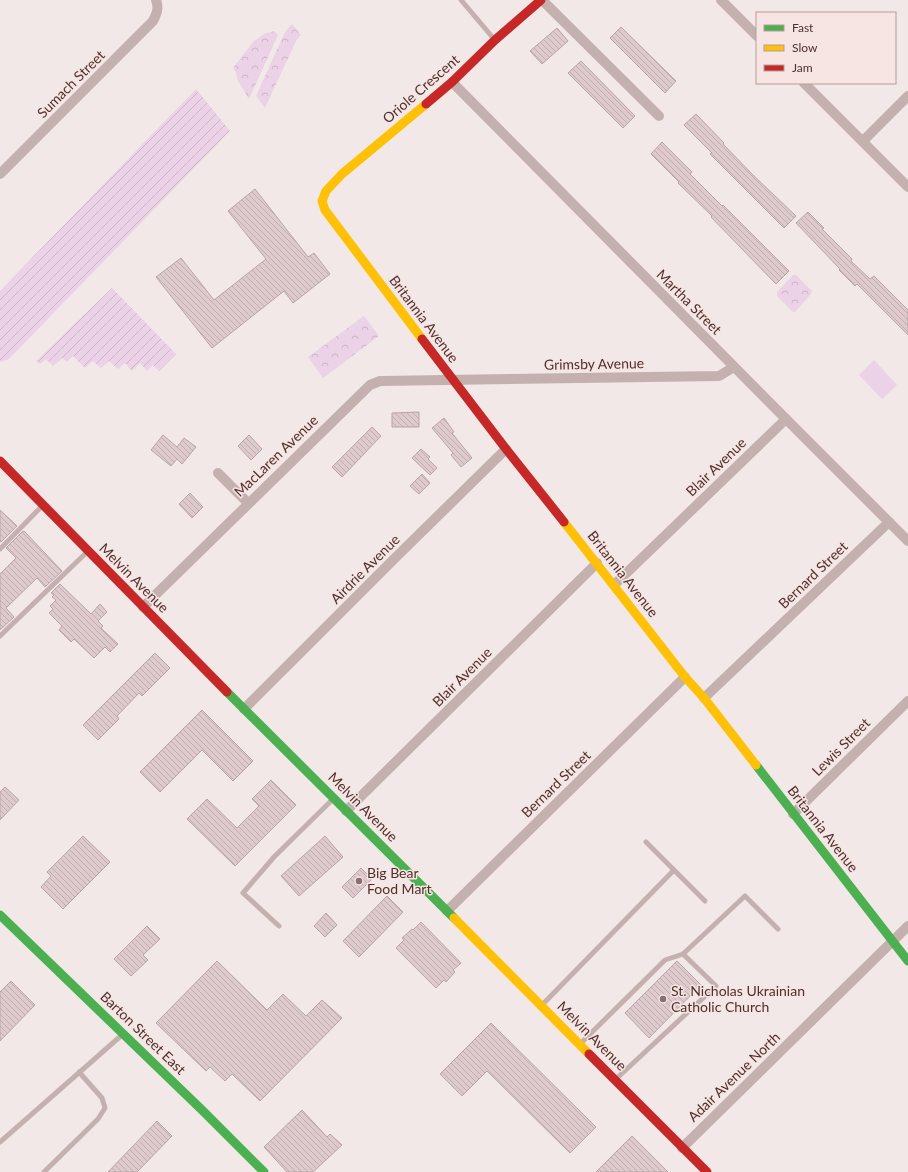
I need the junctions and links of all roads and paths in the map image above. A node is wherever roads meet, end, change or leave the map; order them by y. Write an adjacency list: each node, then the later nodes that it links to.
1 (156, 0): 12 (street, Sumach Street)
2 (461, 0): 6 (lane)
3 (542, 0): 6 (street, Oriole Crescent); 10 (street)
4 (721, 0): 5 (street)
5 (756, 35)
6 (495, 40): 7 (street, Oriole Crescent)
7 (452, 82): 14 (street, Oriole Crescent); 15 (street, Martha Street)
8 (805, 84): 11 (street)
9 (908, 96): 11 (street)
10 (659, 116)
11 (863, 141): 13 (street)
12 (0, 174)
13 (908, 187)
14 (322, 201): 16 (street, Britannia Avenue)
15 (734, 367): 16 (street, Grimsby Avenue); 17 (street, Martha Street)
16 (453, 380): 18 (street, Britannia Avenue); 21 (street, MacLaren Avenue)
17 (786, 419): 23 (street, Martha Street); 28 (street, Blair Avenue)
18 (506, 449): 27 (street, Britannia Avenue); 34 (street, Airdrie Avenue)
19 (0, 461): 22 (street, Melvin Avenue)
20 (218, 473): 21 (street)
21 (248, 503): 29 (street, MacLaren Avenue)
22 (43, 505): 25 (lane); 26 (street, Melvin Avenue)
23 (889, 522): 24 (street, Martha Street); 32 (street, Bernard Street)
24 (908, 541)
25 (0, 549)
26 (88, 551): 29 (street, Melvin Avenue); 30 (lane)
27 (597, 563): 28 (street, Britannia Avenue); 36 (street, Blair Avenue)
28 (614, 585): 31 (street, Britannia Avenue)
29 (143, 607): 34 (street, Melvin Avenue)
30 (0, 636)
31 (685, 677): 32 (street, Britannia Avenue); 41 (street, Bernard Street)
32 (704, 698): 37 (street, Britannia Avenue)
33 (908, 701): 37 (street, Lewis Street)
34 (244, 709): 35 (street, Melvin Avenue)
35 (333, 798): 36 (street, Melvin Avenue); 43 (lane)
36 (346, 811): 41 (street, Melvin Avenue)
37 (793, 814): 46 (street, Britannia Avenue)
38 (646, 842): 39 (lane)
39 (674, 870): 40 (lane); 49 (lane)
40 (706, 902)
41 (447, 910): 49 (street, Melvin Avenue)
42 (0, 915): 50 (street, Barton Street East)
43 (279, 926)
44 (908, 926): 46 (street, Adair Avenue North)
45 (778, 930): 47 (lane)
46 (893, 941): 48 (street, Britannia Avenue); 55 (street, Adair Avenue North)
47 (684, 954): 51 (lane); 53 (lane)
48 (908, 961)
49 (541, 1006): 51 (street, Melvin Avenue)
50 (123, 1034): 52 (lane); 57 (street, Barton Street East)
51 (580, 1044): 53 (street, Melvin Avenue)
52 (79, 1072): 54 (lane); 56 (lane)
53 (615, 1080): 55 (street, Melvin Avenue)
54 (0, 1142)
55 (682, 1148): 58 (street, Melvin Avenue)
56 (44, 1172)
57 (264, 1172)
58 (707, 1172)

